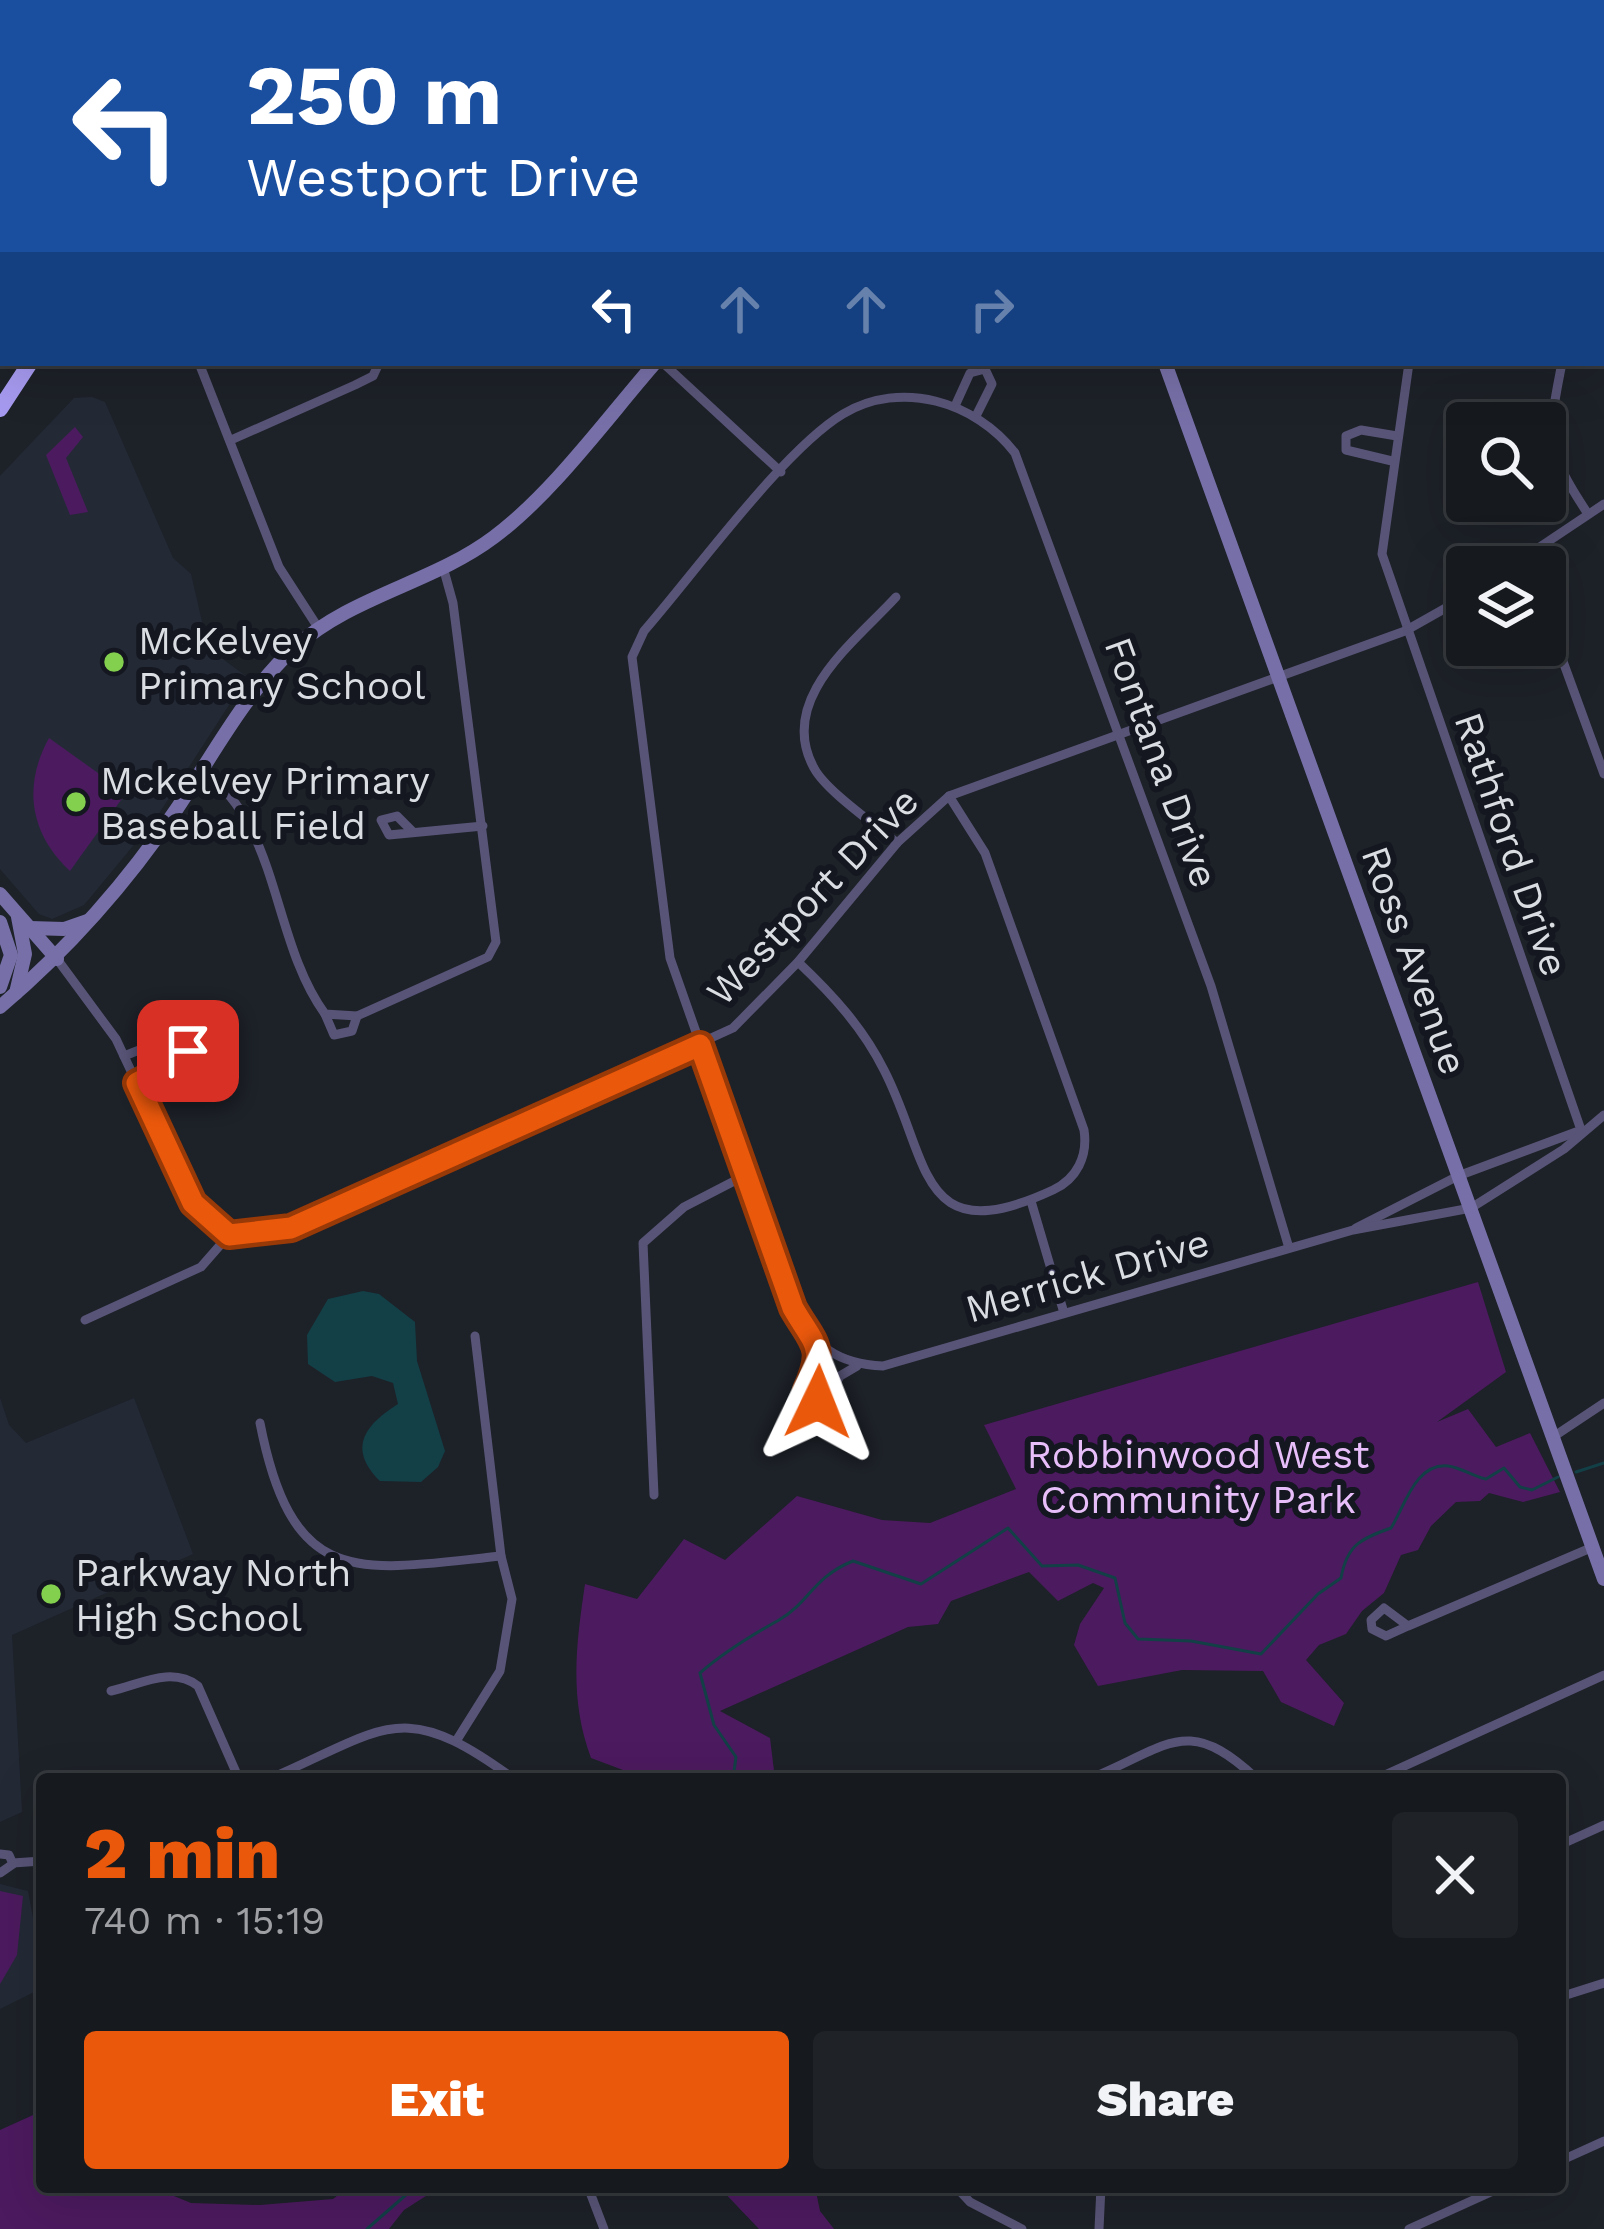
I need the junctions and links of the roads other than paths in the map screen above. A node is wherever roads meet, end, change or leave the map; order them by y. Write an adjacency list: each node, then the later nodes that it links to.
1 (28, 366): 10 (highway)
2 (200, 366): 13 (street)
3 (378, 366): 13 (street)
4 (656, 366): 19 (street)
5 (662, 366): 15 (street)
6 (1166, 366): 25 (street, Ross Avenue)
7 (1409, 366): 12 (street, Rathford Drive)
8 (1561, 366): 17 (street)
9 (955, 406): 11 (street); 11 (street); 15 (street)
10 (0, 409)
11 (976, 416): 26 (street, Fontana Drive)
12 (1397, 436): 14 (street, Rathford Drive); 14 (street)
13 (231, 440): 22 (street)
14 (1392, 461): 23 (street, Rathford Drive)
15 (781, 472): 45 (street)
16 (1604, 504): 17 (street)
17 (1588, 514): 18 (street)
18 (1547, 546)
19 (443, 566): 22 (street); 30 (street)
20 (896, 597): 32 (street)
21 (1446, 608): 23 (street, Westport Drive)
22 (319, 628): 27 (street)
23 (1406, 631): 25 (street, Westport Drive); 49 (street, Rathford Drive)
24 (1565, 666): 28 (street)
25 (1278, 674): 26 (street, Westport Drive); 51 (street, Ross Avenue)
26 (1118, 731): 29 (street, Westport Drive); 56 (street, Fontana Drive)
27 (202, 771): 35 (street); 43 (street)
28 (1604, 774)
29 (949, 796): 32 (street, Westport Drive); 52 (street)
30 (483, 826): 31 (street); 44 (street)
31 (413, 832)
32 (897, 843): 39 (street, Westport Drive)
33 (0, 894): 34 (street)
34 (17, 913): 37 (street); 41 (street)
35 (92, 919): 37 (street); 38 (street)
36 (0, 922): 40 (street)
37 (30, 928): 38 (street)
38 (57, 959): 41 (street); 46 (street)
39 (798, 962): 45 (street, Westport Drive); 52 (street)
40 (0, 987)
41 (16, 994): 42 (street)
42 (0, 1006)
43 (325, 1014): 44 (street); 44 (street)
44 (357, 1016)
45 (700, 1045): 50 (street); 55 (street, Westport Drive)
46 (124, 1056): 47 (street); 47 (street)
47 (137, 1083): 55 (street)
48 (1604, 1115): 49 (street, Merrick Drive)
49 (1581, 1130): 51 (street, Merrick Drive); 53 (street, Merrick Drive)
50 (745, 1176): 60 (street); 65 (street)
51 (1458, 1176): 53 (street, Ross Avenue); 54 (street, Merrick Drive)
52 (1031, 1201): 57 (street)
53 (1471, 1208): 54 (street, Merrick Drive); 64 (street, Ross Avenue)
54 (1353, 1230): 56 (street, Merrick Drive)
55 (229, 1235): 58 (street)
56 (1289, 1248): 57 (street, Merrick Drive)
57 (1064, 1313): 61 (street, Merrick Drive)
58 (86, 1320)
59 (475, 1336): 67 (street)
60 (819, 1345): 61 (street, Merrick Drive); 61 (street)
61 (859, 1365)
62 (1604, 1403): 64 (street)
63 (260, 1423): 67 (street)
64 (1553, 1437): 66 (street, Ross Avenue)
65 (654, 1496)
66 (1593, 1546): 68 (street, Ross Avenue); 69 (street)
67 (501, 1556): 72 (street)
68 (1604, 1579)
69 (1408, 1626)
70 (1604, 1675): 78 (street)
71 (111, 1691): 73 (street)
72 (458, 1738): 74 (street); 75 (street)
73 (236, 1773)
74 (283, 1773)
75 (506, 1773)
76 (1108, 1773): 77 (street)
77 (1250, 1773)
78 (1389, 1773)
79 (1604, 1826): 80 (street)
80 (1566, 1842)
81 (0, 1854): 83 (street)
82 (36, 1861): 83 (street)
83 (13, 1863): 84 (street)
84 (0, 1874)
85 (1604, 1984): 86 (street)
86 (1566, 1995)
87 (1604, 2141): 88 (street)
88 (1566, 2158)
89 (590, 2193): 93 (street)
90 (962, 2193): 94 (street)
91 (1102, 2193): 95 (street)
92 (1489, 2193): 96 (street)
93 (604, 2229)
94 (1022, 2229)
95 (1099, 2229)
96 (1409, 2229)

